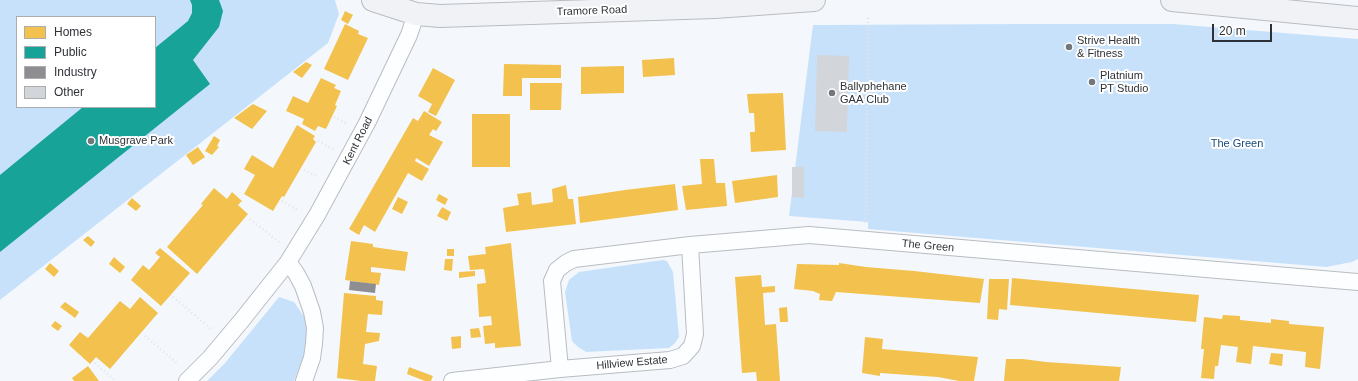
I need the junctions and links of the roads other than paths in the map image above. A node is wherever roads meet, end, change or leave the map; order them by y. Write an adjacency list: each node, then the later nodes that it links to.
1 (373, 0): 4 (street, Tramore Road)
2 (814, 0): 4 (street, Tramore Road)
3 (1172, 0): 5 (street)
4 (416, 14): 7 (street, Kent Road)
5 (1358, 18)
6 (690, 245): 8 (street, The Green); 9 (street); 9 (street, Hillview Estate)
7 (288, 262): 10 (street, Kent Road); 12 (street)
8 (1358, 282)
9 (560, 369): 11 (street, Hillview Estate)
10 (185, 375)
11 (452, 380)
12 (304, 381)

